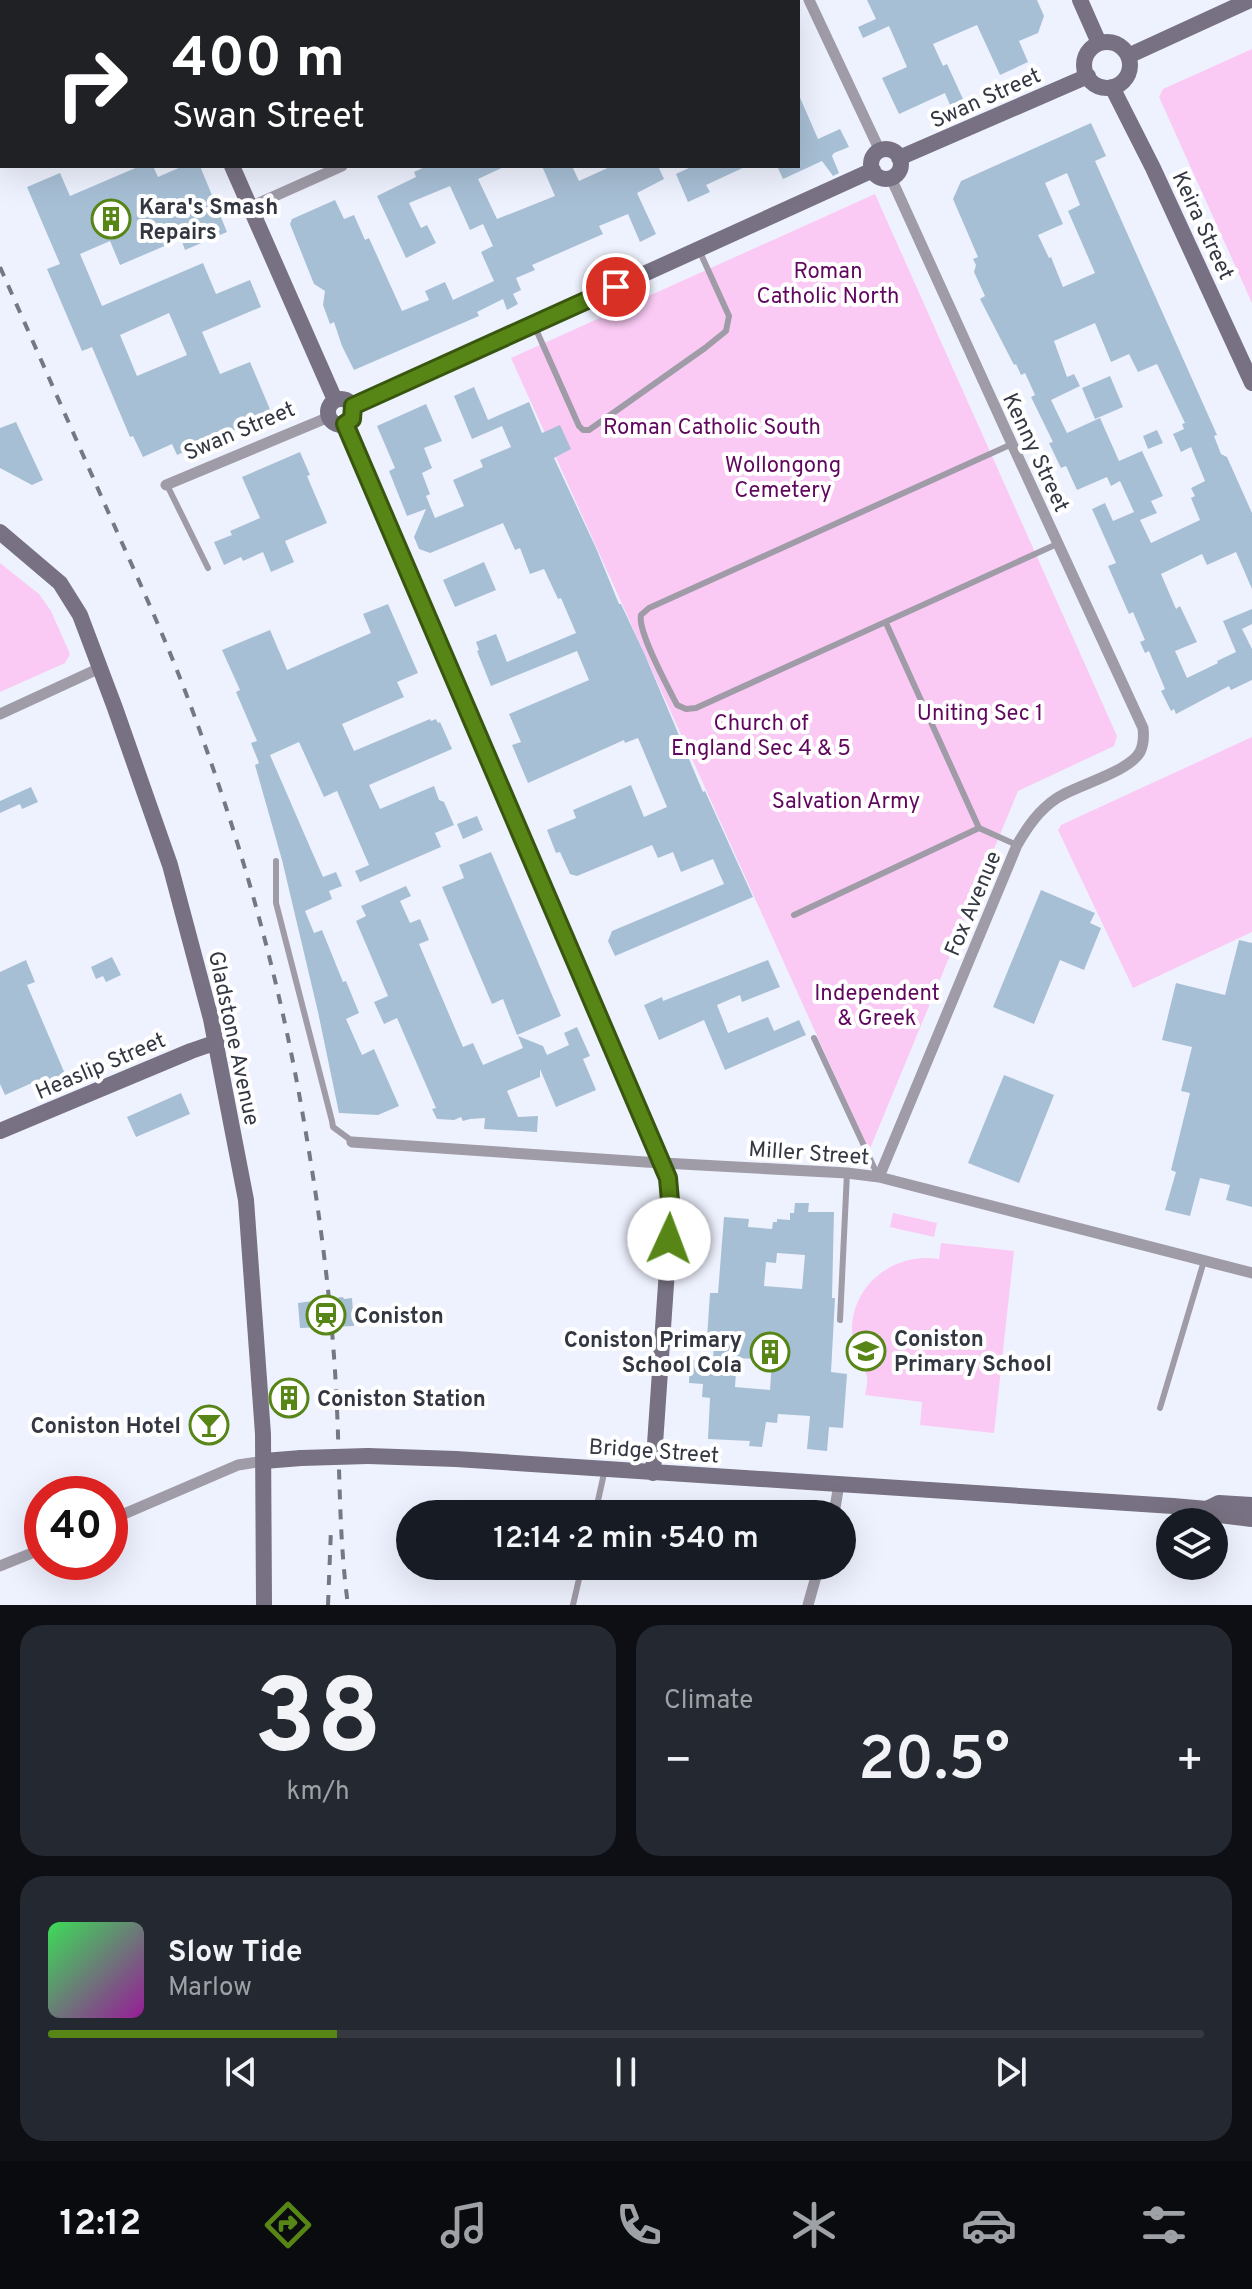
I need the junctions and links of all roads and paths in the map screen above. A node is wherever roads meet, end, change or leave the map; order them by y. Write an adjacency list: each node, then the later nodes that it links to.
1 (809, 0): 8 (street)
2 (1080, 0): 4 (street)
3 (1250, 0): 5 (street)
4 (1099, 43): 5 (street); 6 (street)
5 (1128, 56): 7 (street)
6 (1088, 76): 7 (street); 9 (street, Swan Street)
7 (1112, 87): 17 (street, Keira Street)
8 (880, 151): 9 (street); 12 (street)
9 (899, 158): 13 (street)
10 (233, 168): 14 (street)
11 (338, 168): 14 (street)
12 (873, 170): 13 (street); 15 (street)
13 (891, 178): 22 (street, Kenny Street)
14 (250, 207): 18 (street)
15 (699, 250): 16 (street); 16 (lane)
16 (534, 325): 19 (street)
17 (1252, 383)
18 (335, 400): 19 (street); 20 (street)
19 (353, 406): 21 (street)
20 (329, 417): 21 (street); 23 (street, Swan Street)
21 (345, 424): 39 (street)
22 (1012, 444): 25 (street, Kenny Street); 27 (lane)
23 (166, 485): 26 (lane)
24 (0, 532): 28 (street, Gladstone Avenue)
25 (1057, 544): 27 (lane); 30 (street, Kenny Street)
26 (208, 568)
27 (886, 623): 31 (lane)
28 (100, 668): 29 (street); 36 (street, Gladstone Avenue)
29 (0, 714)
30 (1144, 743): 32 (street, Fox Avenue)
31 (979, 828): 32 (lane); 34 (lane)
32 (1017, 845): 41 (street, Fox Avenue)
33 (276, 861): 38 (lane)
34 (794, 915)
35 (814, 1038): 41 (lane)
36 (217, 1042): 37 (street, Heaslip Street); 46 (street, Gladstone Avenue)
37 (0, 1131)
38 (352, 1142): 39 (street, Miller Street)
39 (661, 1163): 40 (street, Miller Street); 48 (street)
40 (847, 1173): 41 (street, Miller Street); 44 (lane)
41 (879, 1177): 42 (street, Miller Street)
42 (1204, 1261): 43 (street, Miller Street); 45 (lane)
43 (1252, 1273)
44 (840, 1320)
45 (1160, 1408)
46 (264, 1461): 47 (street, Bridge Street, bridge); 55 (street, Bridge Street); 62 (street, Gladstone Avenue)
47 (605, 1469): 48 (street, Bridge Street); 50 (lane)
48 (653, 1473): 49 (street, Bridge Street)
49 (839, 1484): 51 (street); 53 (street, Bridge Street)
50 (598, 1500)
51 (836, 1500)
52 (1252, 1505): 54 (street, Bridge Street)
53 (1192, 1508)
54 (1209, 1508)
55 (128, 1512)
56 (1228, 1516): 57 (street, Bridge Street)
57 (1252, 1519)
58 (24, 1556): 59 (street)
59 (0, 1566)
60 (579, 1580): 63 (lane)
61 (815, 1580): 64 (street)
62 (264, 1605)
63 (573, 1605)
64 (808, 1605)

